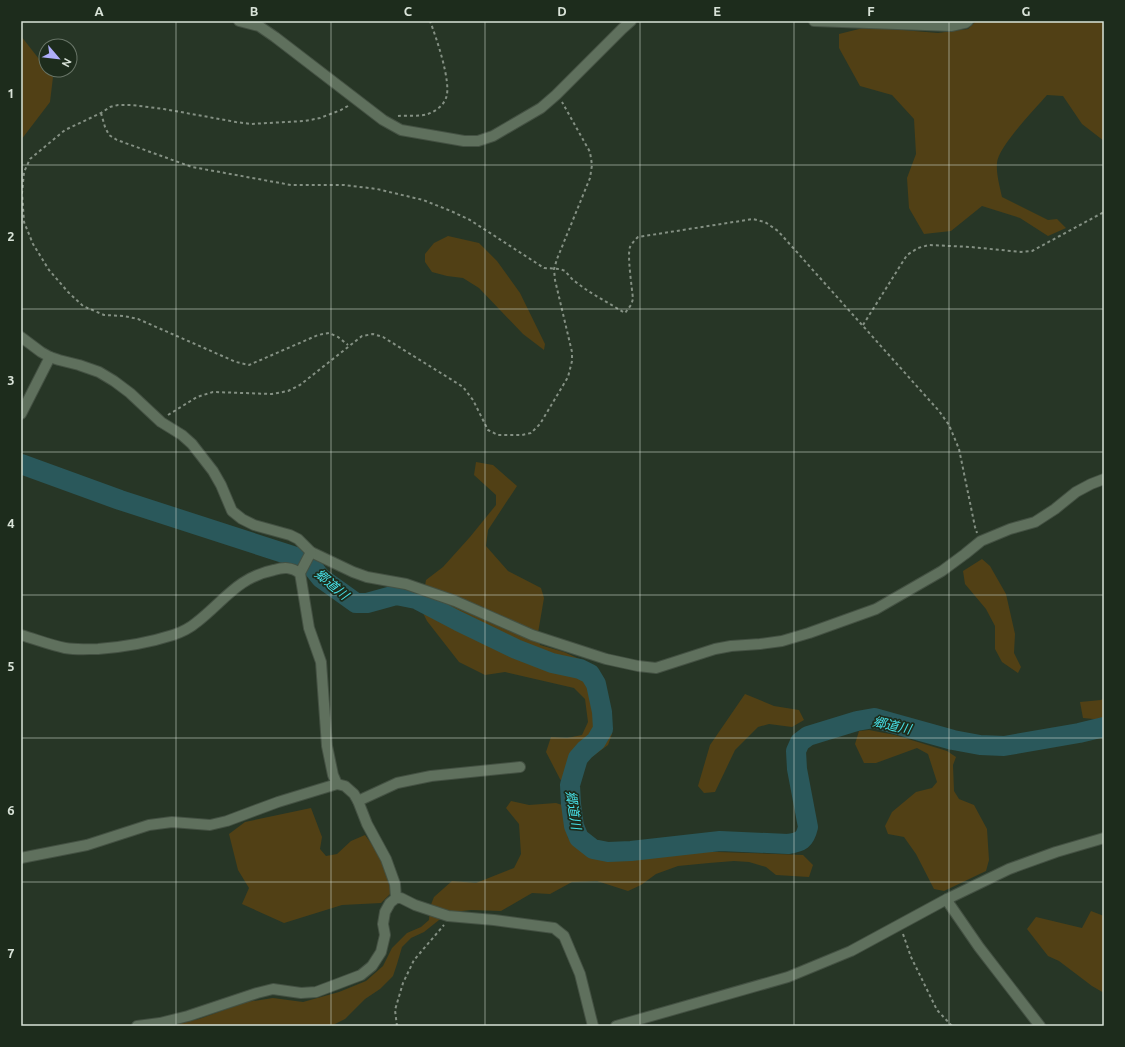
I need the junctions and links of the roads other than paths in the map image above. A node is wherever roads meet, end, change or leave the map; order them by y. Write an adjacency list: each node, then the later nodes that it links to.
1 (239, 21): 2 (street)
2 (631, 21)
3 (814, 21): 4 (street)
4 (968, 21)
5 (21, 337): 6 (street)
6 (50, 357): 7 (street); 9 (street)
7 (21, 414)
8 (1104, 479): 9 (street)
9 (310, 555): 10 (street)
10 (301, 571): 11 (street); 13 (street)
11 (21, 635)
12 (520, 767): 14 (street)
13 (337, 784): 14 (street); 16 (street)
14 (358, 801): 17 (street)
15 (1104, 838): 18 (street)
16 (21, 858)
17 (396, 898): 19 (street); 20 (street)
18 (947, 899): 21 (street); 22 (street)
19 (138, 1026)
20 (593, 1026)
21 (616, 1026)
22 (1040, 1026)

